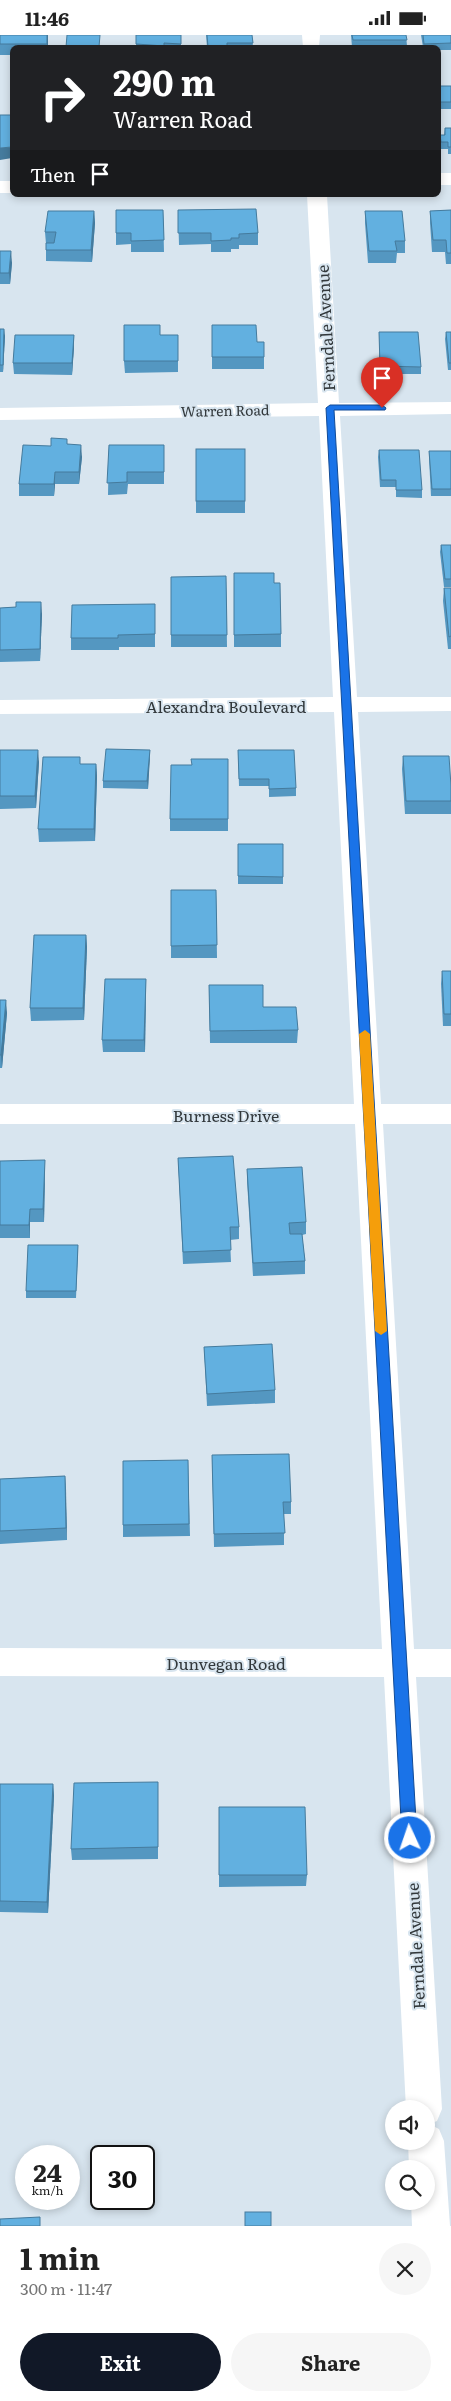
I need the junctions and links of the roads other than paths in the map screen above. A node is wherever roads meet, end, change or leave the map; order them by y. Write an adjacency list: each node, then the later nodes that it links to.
1 (317, 197): 2 (street, Ferndale Avenue)
2 (330, 408): 3 (street, Warren Road); 4 (street, Warren Road); 6 (street, Ferndale Avenue)
3 (451, 408)
4 (0, 413)
5 (451, 704): 6 (street, Alexandra Boulevard)
6 (347, 705): 7 (street, Alexandra Boulevard); 9 (street, Ferndale Avenue)
7 (0, 707)
8 (0, 1114): 9 (street, Burness Drive)
9 (369, 1115): 10 (street, Burness Drive); 13 (street, Ferndale Avenue)
10 (451, 1115)
11 (0, 1662): 13 (street, Dunvegan Road)
12 (451, 1663): 13 (street, Dunvegan Road)
13 (400, 1664): 14 (street, Ferndale Avenue)
14 (424, 2100)
15 (427, 2150): 16 (street)
16 (431, 2226)

